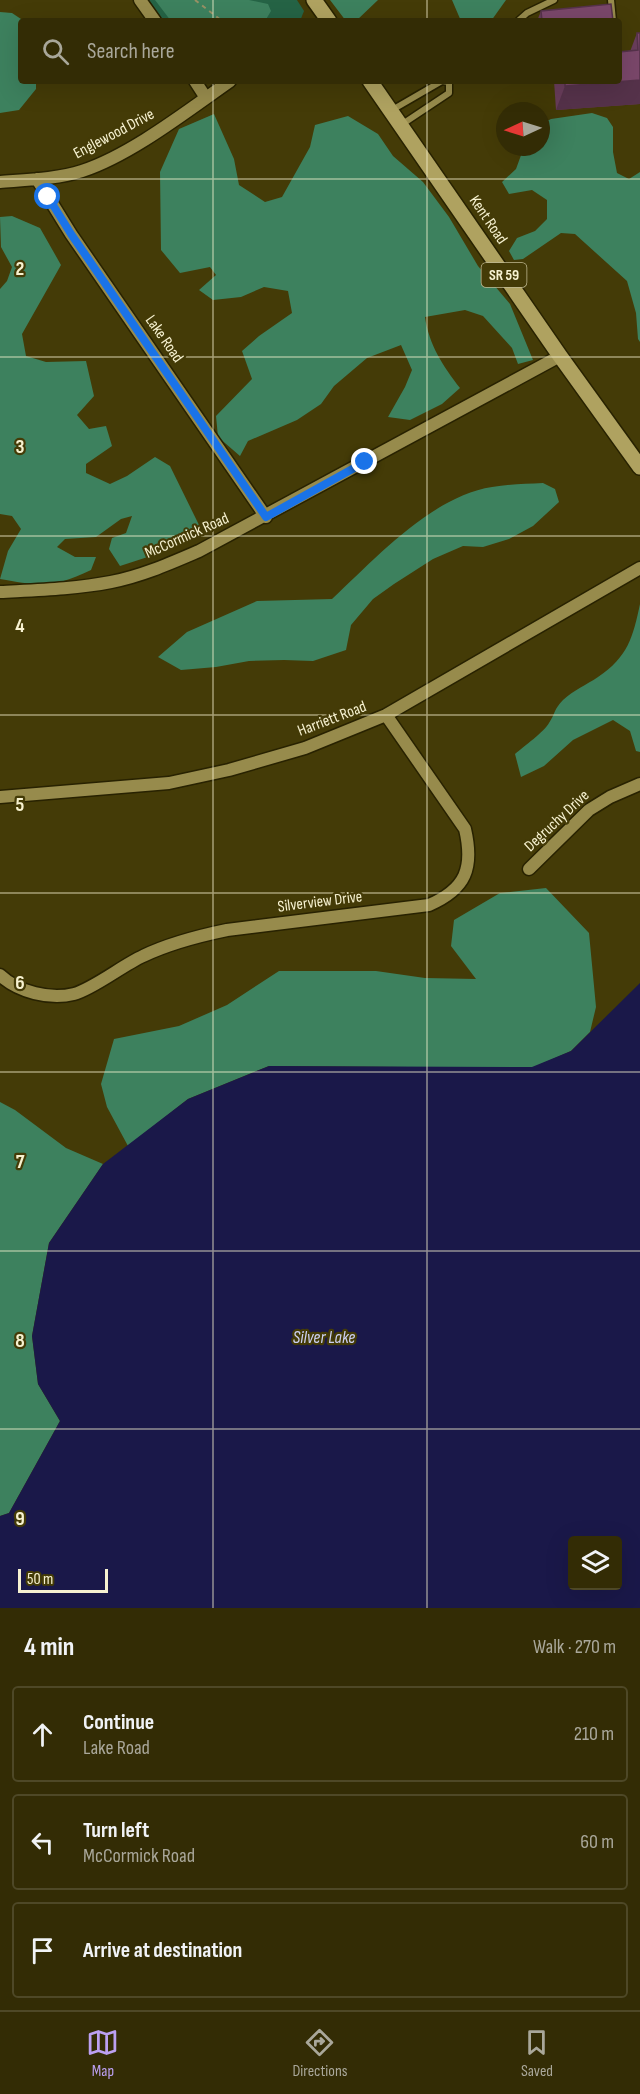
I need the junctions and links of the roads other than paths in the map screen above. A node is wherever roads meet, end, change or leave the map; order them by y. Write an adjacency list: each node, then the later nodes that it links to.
1 (140, 0): 5 (street)
2 (314, 0): 6 (main road)
3 (554, 0): 7 (lane)
4 (611, 0): 8 (lane)
5 (152, 18)
6 (323, 18)
7 (521, 18)
8 (613, 18)
9 (197, 84): 14 (street)
10 (226, 84): 14 (street, Englewood Drive)
11 (372, 84): 15 (main road, Kent Road / SR 59)
12 (437, 84): 15 (lane)
13 (450, 84): 16 (lane)
14 (206, 98): 17 (street, Englewood Drive)
15 (390, 111): 16 (main road, Kent Road / SR 59)
16 (400, 125): 19 (main road, Kent Road / SR 59)
17 (37, 179): 18 (street, Englewood Drive); 21 (street, Lake Road)
18 (0, 182)
19 (560, 356): 20 (main road, Kent Road / SR 59); 21 (street, McCormick Road)
20 (640, 467)
21 (266, 517): 23 (street, McCormick Road)
22 (640, 568): 24 (street, Harriett Road)
23 (0, 592)
24 (386, 715): 26 (street, Harriett Road); 28 (street, Silverview Drive)
25 (640, 784): 27 (street, Degruchy Drive)
26 (0, 797)
27 (529, 869)
28 (0, 975)

